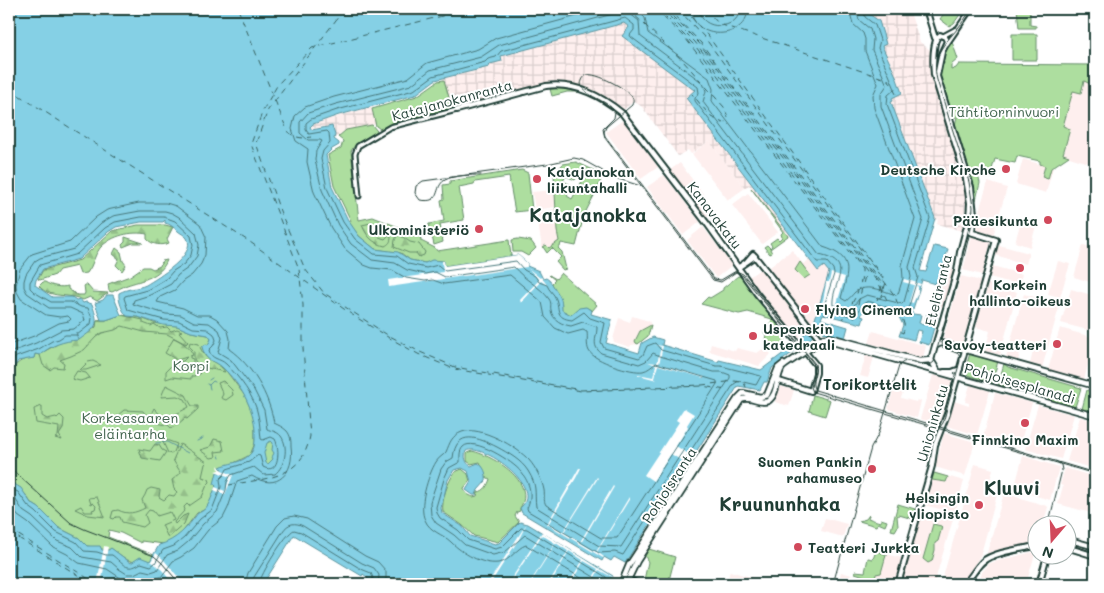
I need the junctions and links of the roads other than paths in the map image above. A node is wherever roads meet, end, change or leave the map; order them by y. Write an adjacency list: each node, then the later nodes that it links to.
1 (926, 9): 3 (main road)
2 (971, 9): 4 (street)
3 (931, 28): 5 (main road); 6 (main road)
4 (956, 29): 5 (street); 8 (street)
5 (941, 35): 6 (main road); 8 (main road)
6 (935, 38): 7 (main road)
7 (936, 45): 8 (main road); 12 (main road)
8 (945, 46): 12 (main road)
9 (577, 88): 10 (main road, Katajanokanranta); 15 (main road, Kanavakatu)
10 (457, 110): 11 (street, Katajanokanranta)
11 (359, 196)
12 (972, 213): 13 (main road, Eteläranta); 14 (main road)
13 (965, 232): 14 (main road); 17 (main road, Eteläranta)
14 (972, 232): 19 (main road, Unioninkatu)
15 (739, 267): 16 (main road); 18 (main road, Kanavakatu)
16 (820, 340): 18 (main road); 20 (main road); 22 (main road, Pohjoisesplanadi)
17 (935, 346): 19 (main road); 20 (main road, Eteläranta)
18 (801, 348): 24 (main road); 24 (main road, Kanavakatu)
19 (965, 350): 21 (main road, Unioninkatu); 25 (main road)
20 (931, 360): 22 (main road)
21 (960, 369): 22 (main road, Pohjoisesplanadi); 23 (main road, Unioninkatu)
22 (938, 372): 23 (main road, Pohjoisesplanadi)
23 (958, 377): 27 (main road, Pohjoisesplanadi); 37 (main road, Unioninkatu)
24 (776, 380): 26 (main road)
25 (1095, 386)
26 (739, 400): 34 (main road, Pohjoisranta); 34 (main road, Pohjoisranta)
27 (1095, 416)
28 (1076, 542): 29 (main road)
29 (1095, 547)
30 (1026, 548): 38 (main road)
31 (1076, 550): 32 (main road)
32 (1095, 556)
33 (1044, 566): 39 (main road)
34 (627, 582): 35 (main road, Pohjoisranta); 36 (street)
35 (621, 584)
36 (638, 584)
37 (898, 584)
38 (964, 584)
39 (1039, 584)

